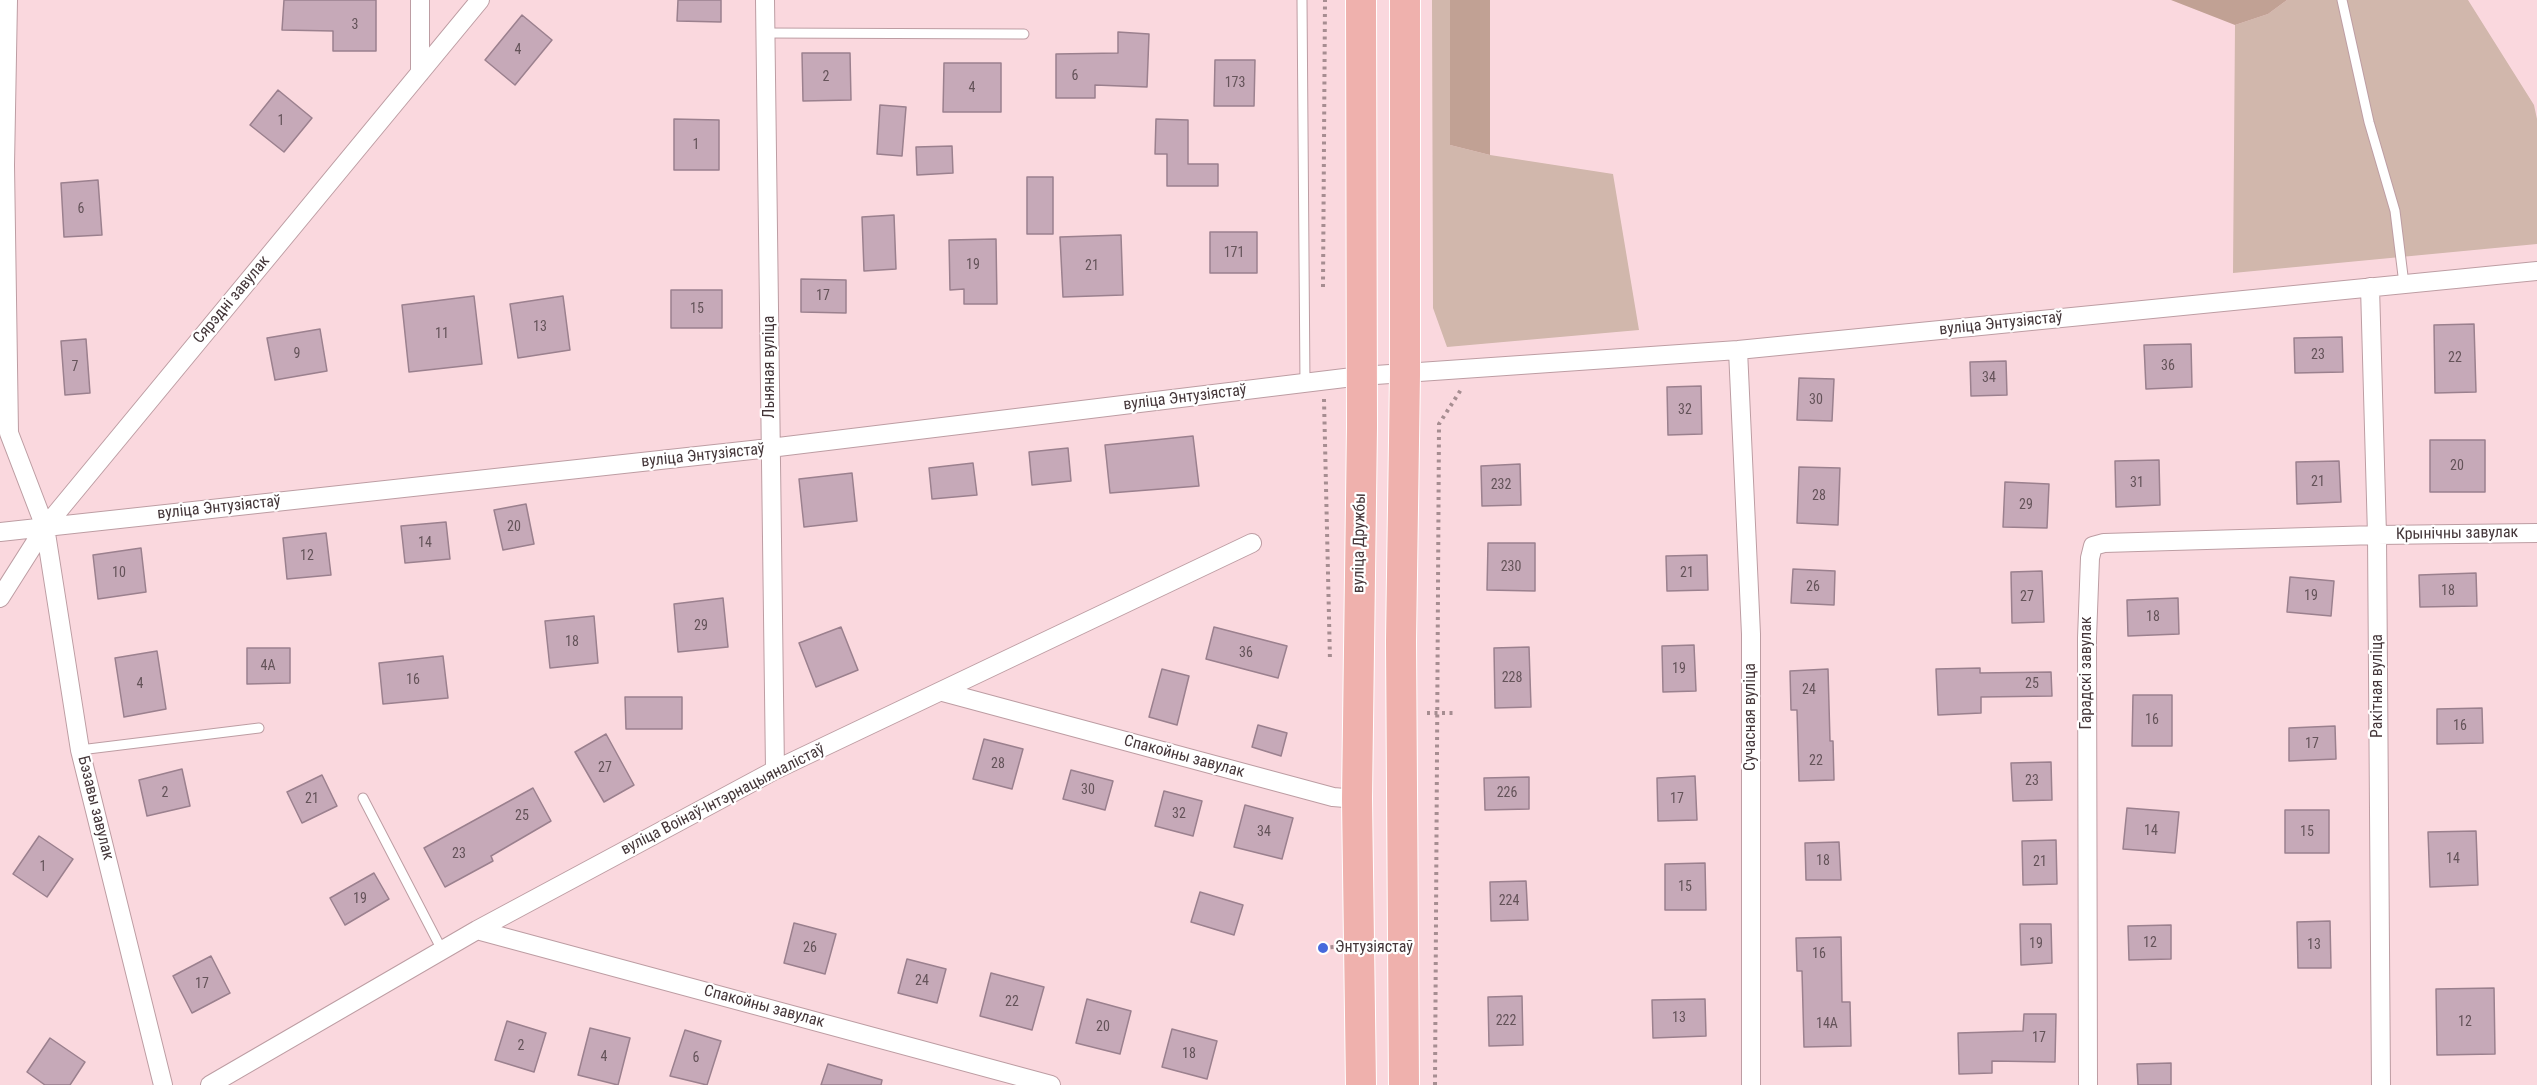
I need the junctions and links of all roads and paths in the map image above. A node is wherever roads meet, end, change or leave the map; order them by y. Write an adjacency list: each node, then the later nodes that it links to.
1 (8, 0): 24 (street, Бэзавы завулак)
2 (420, 0): 12 (street)
3 (480, 0): 12 (street, Сярэдні завулак)
4 (765, 0): 10 (street, Льняная вуліца)
5 (1302, 0): 21 (lane)
6 (1325, 0): 16 (path)
7 (1361, 0): 20 (main road, вуліца Дружбы)
8 (1405, 0): 19 (main road)
9 (2342, 0): 14 (lane)
10 (765, 33): 11 (lane); 23 (street, Льняная вуліца)
11 (1024, 34)
12 (420, 73): 24 (street, Сярэдні завулак)
13 (2537, 271): 14 (street, вуліца Энтузіястаў)
14 (2404, 284): 15 (street, вуліца Энтузіястаў)
15 (2370, 287): 17 (street, вуліца Энтузіястаў); 27 (street, Ракітная вуліца)
16 (1323, 299)
17 (1738, 350): 18 (street, вуліца Энтузіястаў); 45 (street, Сучасная вуліца)
18 (1465, 368): 19 (street, вуліца Энтузіястаў); 44 (path)
19 (1405, 375): 20 (street, вуліца Энтузіястаў); 43 (main road)
20 (1361, 376): 21 (street, вуліца Энтузіястаў); 36 (main road, вуліца Дружбы)
21 (1305, 384): 23 (street, вуліца Энтузіястаў)
22 (1324, 398): 30 (path)
23 (770, 448): 24 (street, вуліца Энтузіястаў); 34 (street, Льняная вуліца)
24 (45, 527): 25 (street, вуліца Энтузіястаў); 29 (street, Сярэдні завулак); 33 (street, Бэзавы завулак)
25 (0, 532)
26 (2537, 533): 27 (street, Крынічны завулак)
27 (2377, 535): 46 (street, Гарадскі завулак); 47 (street, Ракітная вуліца)
28 (1252, 543): 31 (street, вуліца Воінаў-Інтэрнацыяналістаў)
29 (0, 598)
30 (1330, 666)
31 (943, 692): 34 (street, вуліца Воінаў-Інтэрнацыяналістаў); 36 (street, Спакойны завулак)
32 (260, 728): 33 (lane)
33 (81, 750): 39 (street, Бэзавы завулак)
34 (775, 770): 37 (street, вуліца Воінаў-Інтэрнацыяналістаў)
35 (363, 798): 38 (lane)
36 (1357, 799): 42 (main road, вуліца Дружбы)
37 (477, 930): 38 (street, вуліца Воінаў-Інтэрнацыяналістаў); 41 (street, Спакойны завулак)
38 (442, 950): 40 (street, вуліца Воінаў-Інтэрнацыяналістаў)
39 (164, 1085)
40 (210, 1085)
41 (1051, 1085)
42 (1361, 1085)
43 (1404, 1085)
44 (1435, 1085)
45 (1751, 1085)
46 (2088, 1085)
47 (2381, 1085)

